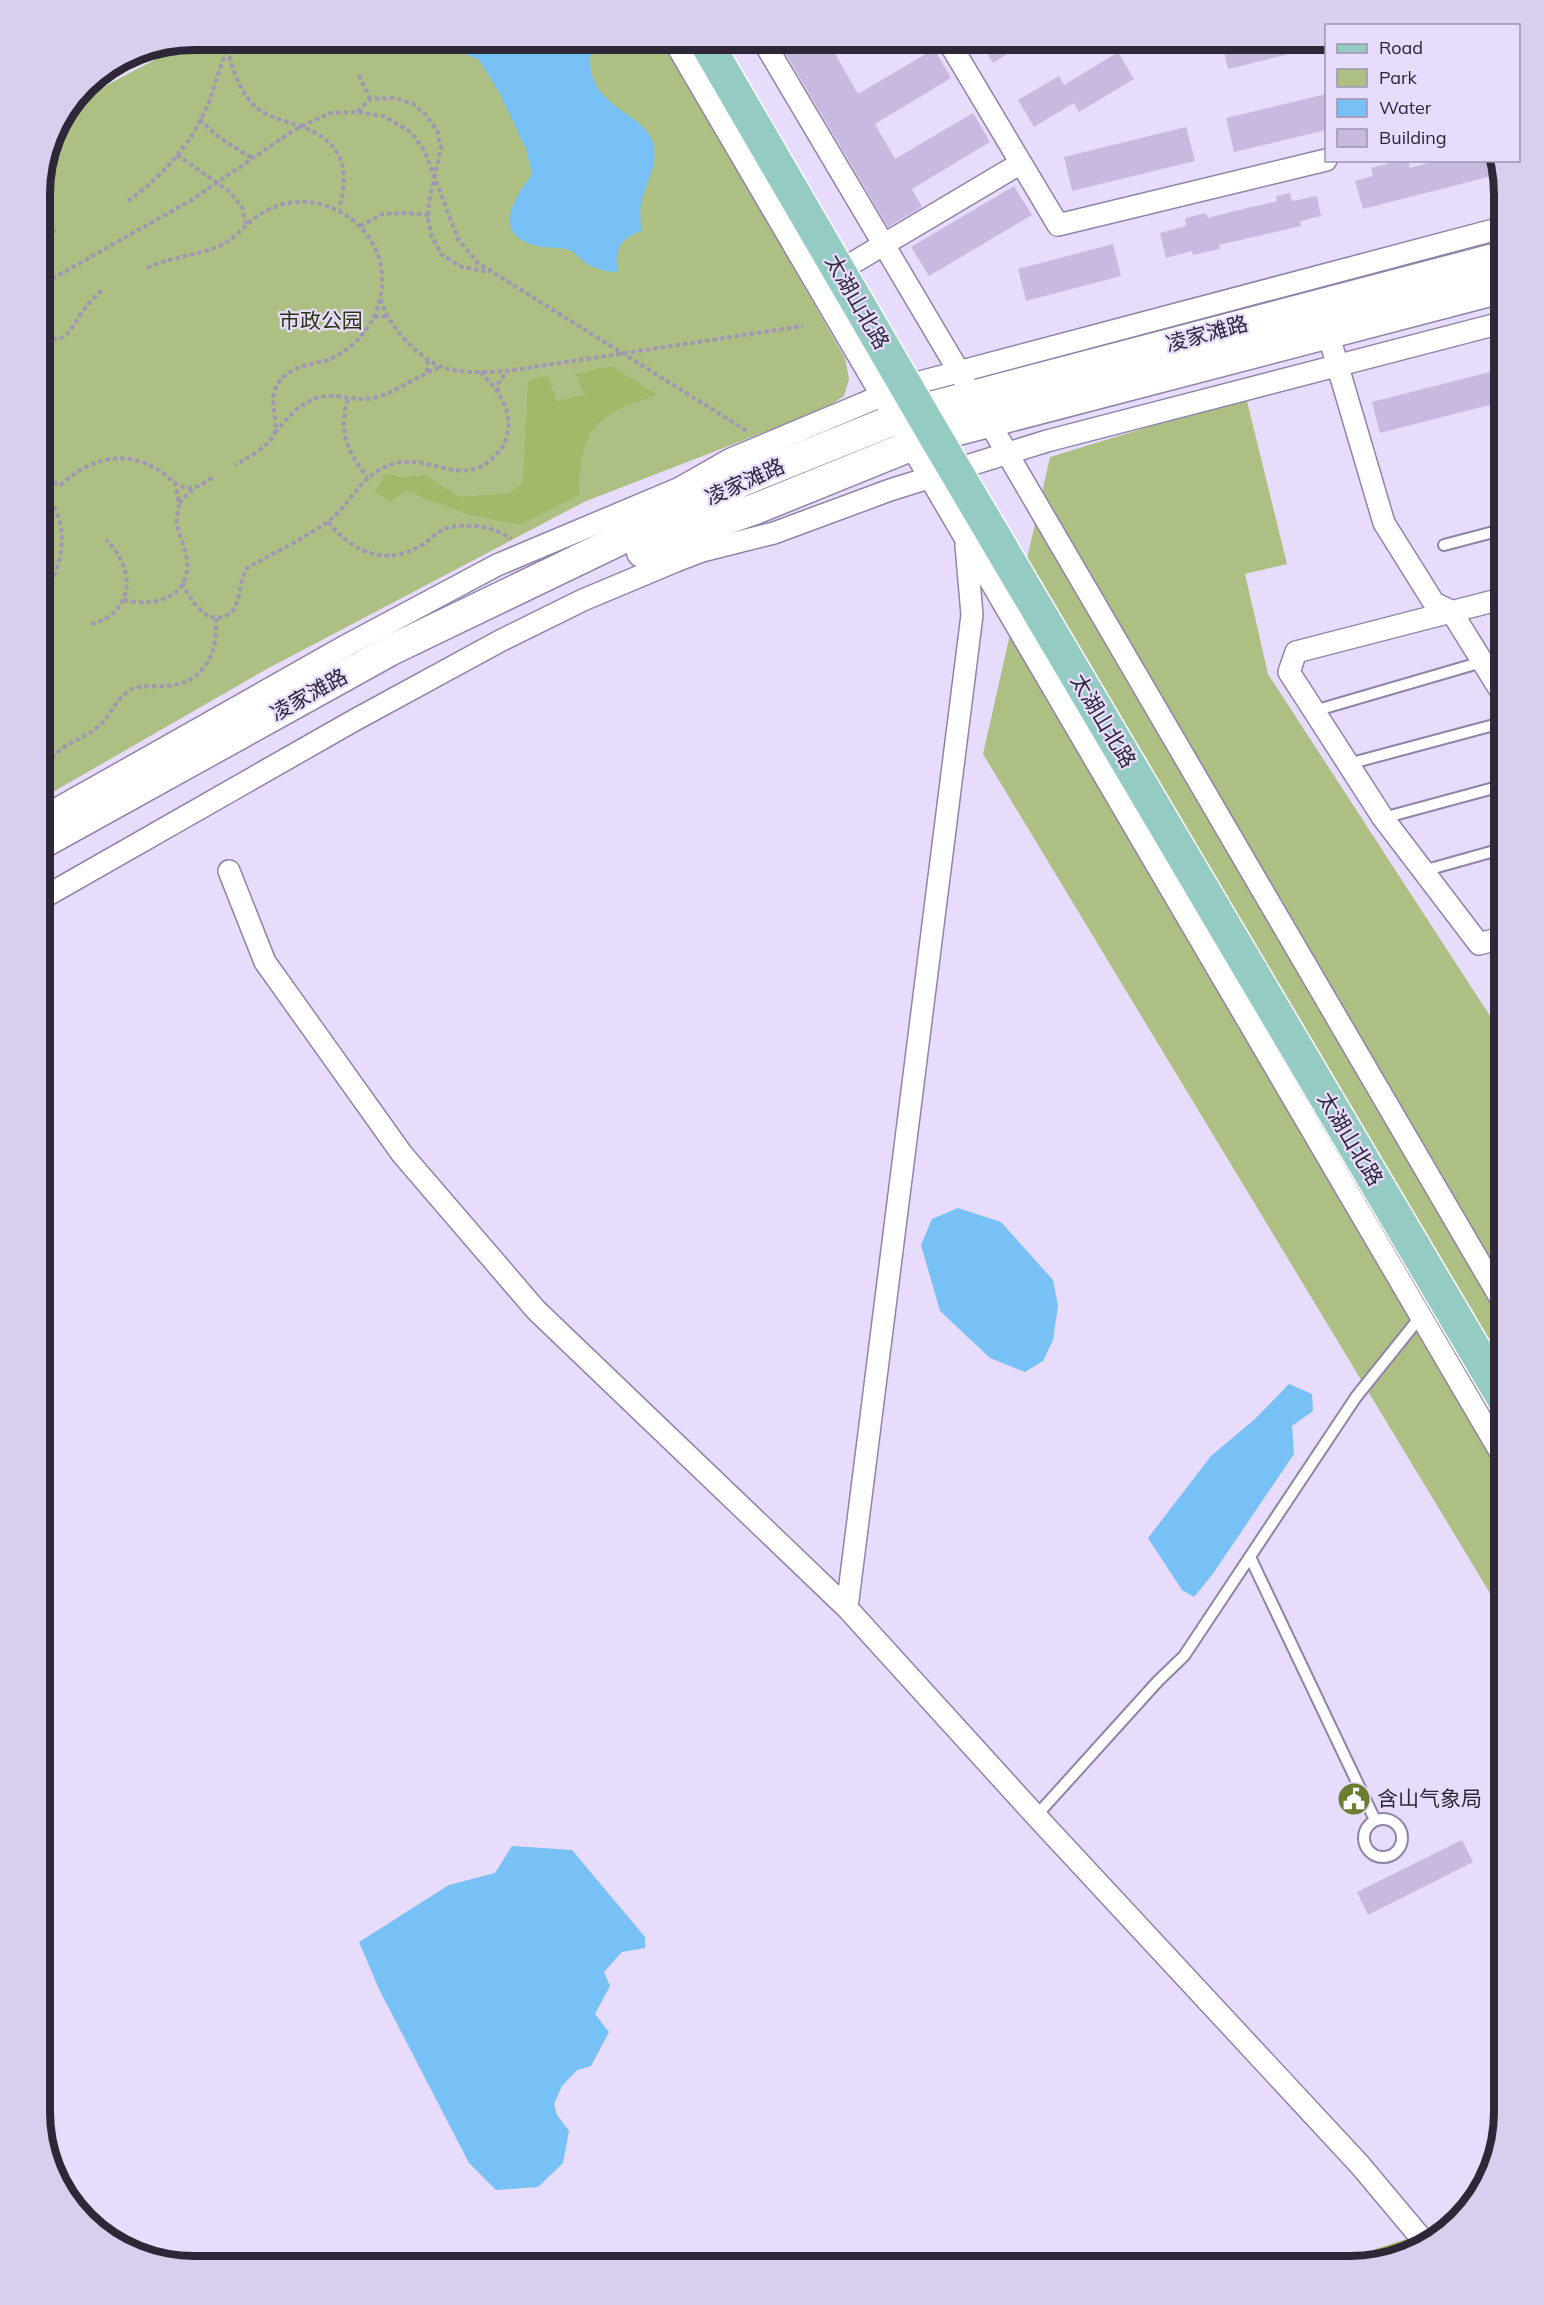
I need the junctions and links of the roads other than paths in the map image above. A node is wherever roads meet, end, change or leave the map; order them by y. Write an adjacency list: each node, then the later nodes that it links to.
1 (680, 50): 18 (street)
2 (710, 50): 18 (main road, 太湖山北路)
3 (733, 50): 11 (main road, 太湖山北路)
4 (769, 50): 9 (street)
5 (954, 50): 7 (street)
6 (1325, 160): 7 (street)
7 (1021, 163): 9 (street)
8 (1494, 230): 16 (street)
9 (884, 244): 11 (street); 16 (street)
10 (1494, 259): 17 (main road, 凌家滩路)
11 (856, 261): 18 (main road, 太湖山北路)
12 (1494, 290): 14 (main road, 凌家滩路)
13 (1494, 325): 15 (street)
14 (1328, 333): 15 (street); 19 (main road, 凌家滩路)
15 (1336, 366): 20 (street); 26 (street)
16 (958, 370): 17 (street); 18 (street)
17 (974, 396): 18 (main road, 凌家滩路); 19 (street)
18 (918, 412): 19 (main road, 凌家滩路); 21 (main road, 太湖山北路); 21 (street); 33 (street); 35 (main road, 凌家滩路); 37 (main road, 凌家滩路)
19 (989, 422): 20 (street)
20 (1008, 453): 21 (street); 42 (street)
21 (953, 471): 23 (street); 40 (street); 44 (main road, 太湖山北路); 45 (main road, 太湖山北路)
22 (1494, 532): 24 (lane)
23 (966, 539): 43 (street); 48 (street)
24 (1444, 544)
25 (1494, 601): 26 (street)
26 (1451, 611): 27 (street); 29 (street)
27 (1482, 662): 28 (street); 29 (lane)
28 (1494, 681)
29 (1314, 711): 31 (street)
30 (1494, 725): 31 (lane)
31 (1348, 764): 34 (street)
32 (1494, 788): 34 (lane)
33 (50, 813)
34 (1383, 818): 39 (street)
35 (50, 839)
36 (1494, 852): 39 (lane)
37 (50, 862)
38 (229, 871): 48 (street)
39 (1423, 871): 41 (street)
40 (50, 894)
41 (1494, 941)
42 (1494, 1287)
43 (1421, 1316): 46 (street); 47 (lane)
44 (1494, 1344)
45 (1494, 1382)
46 (1494, 1441)
47 (1250, 1557): 49 (lane); 50 (lane)
48 (847, 1608): 49 (street)
49 (1036, 1816): 51 (street)
50 (1375, 1820)
51 (1420, 2237)

